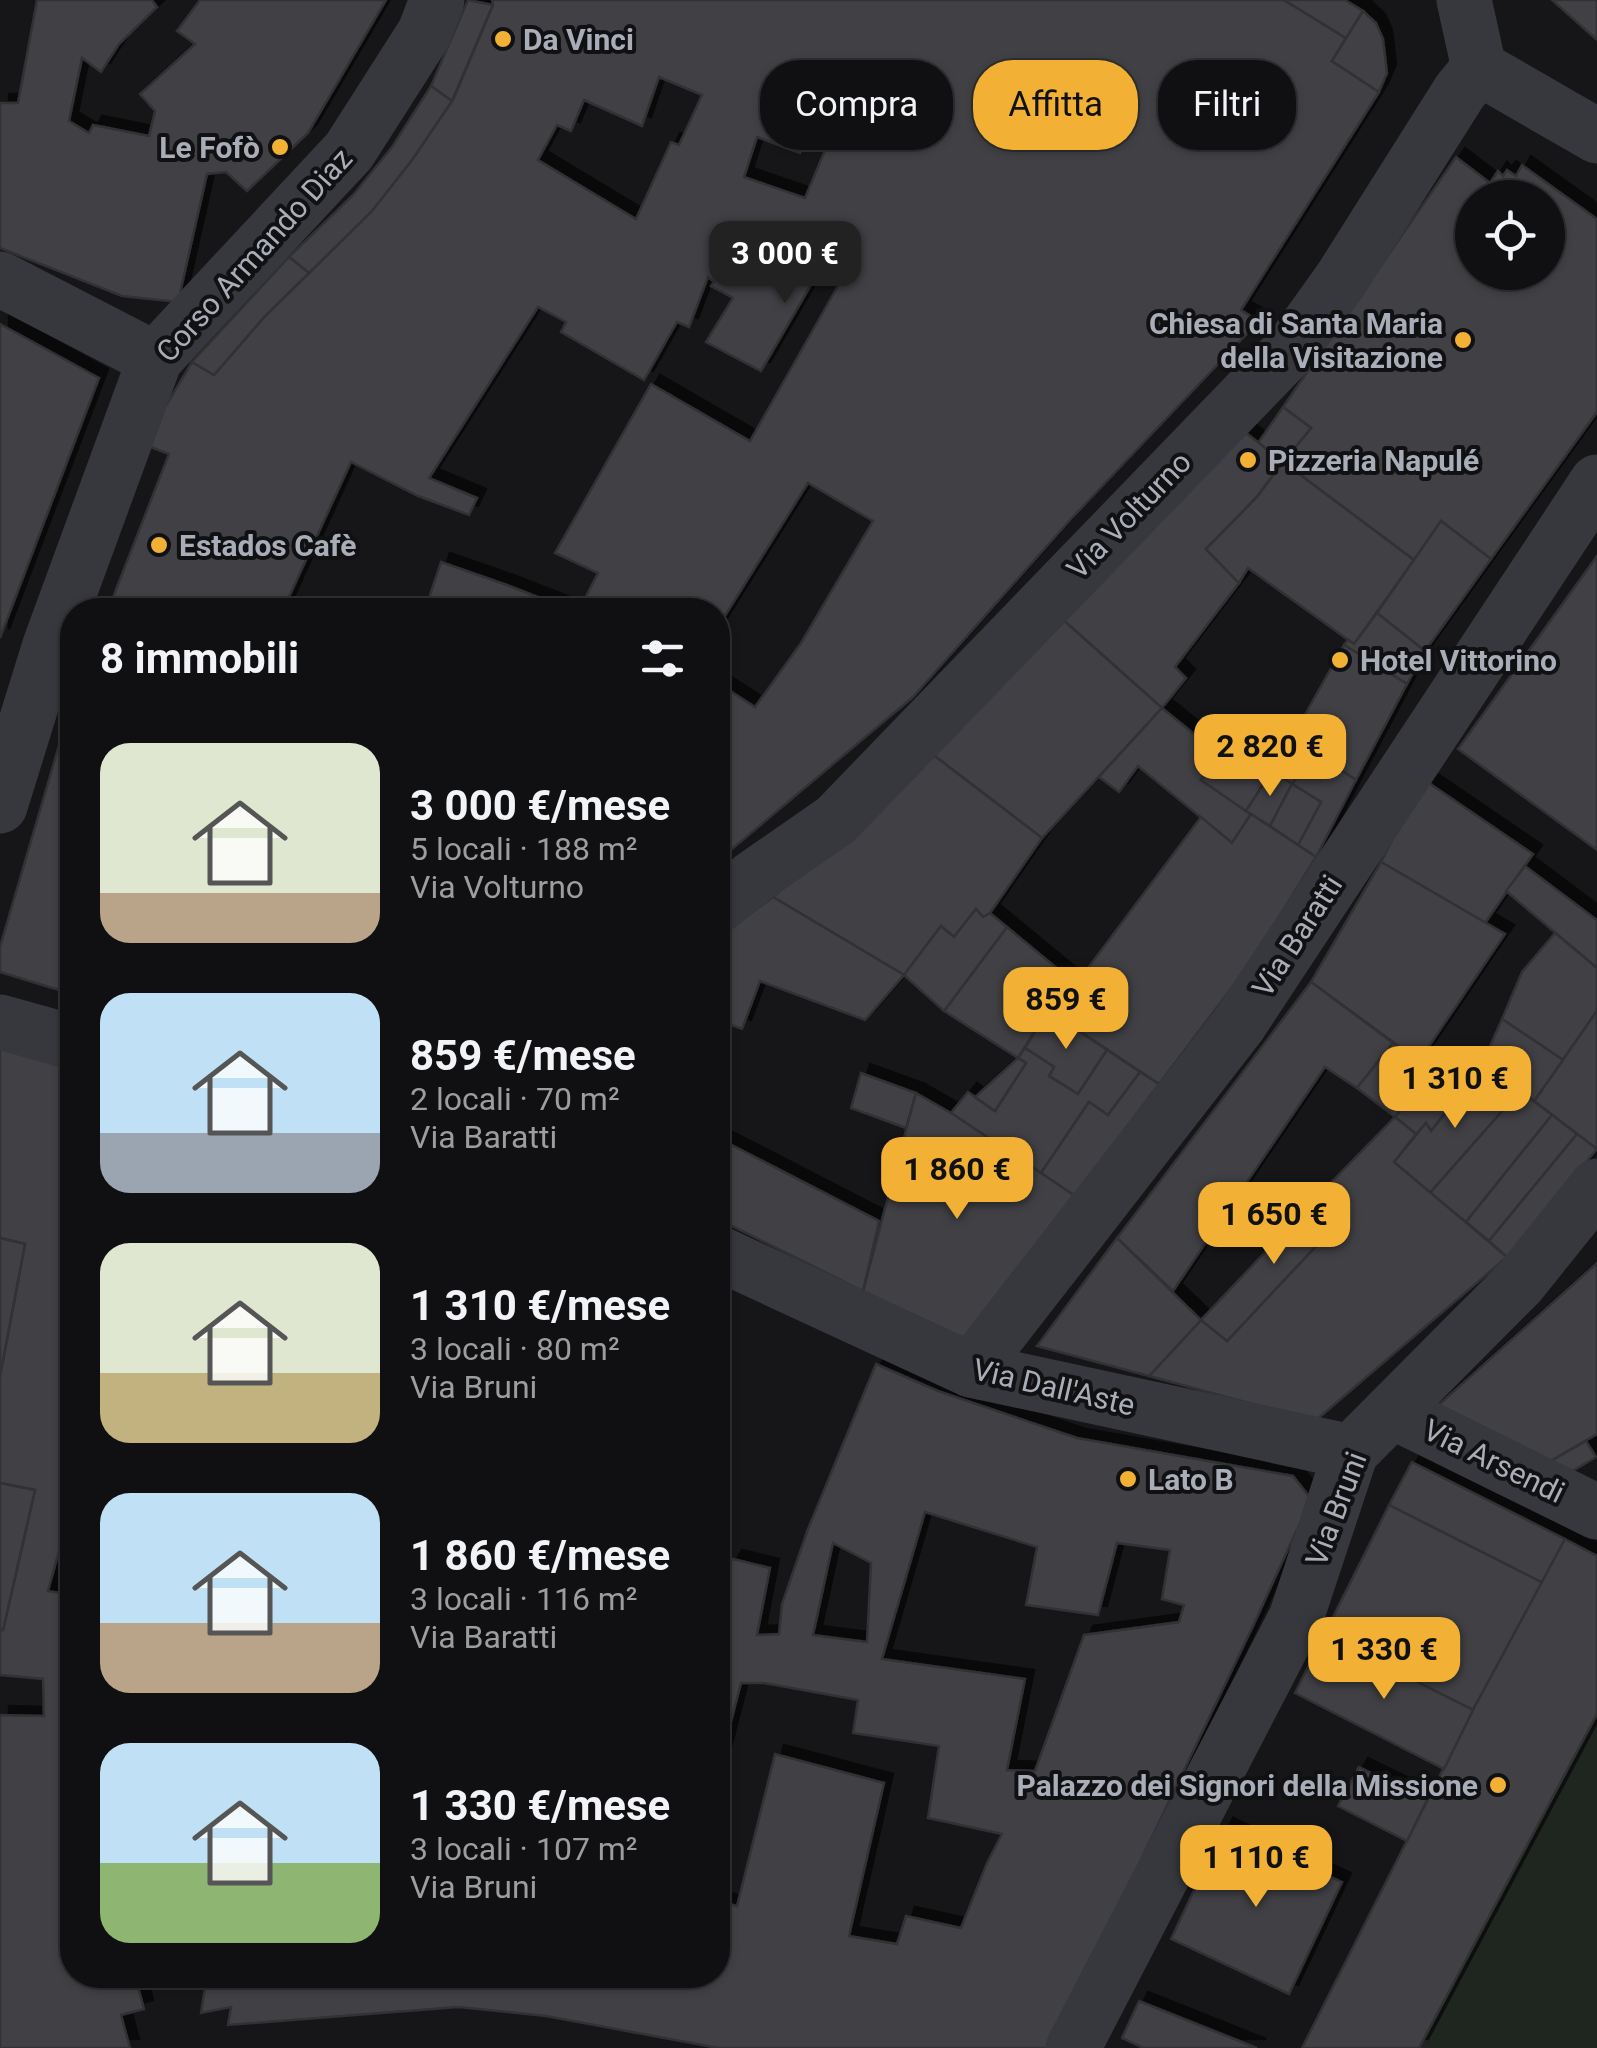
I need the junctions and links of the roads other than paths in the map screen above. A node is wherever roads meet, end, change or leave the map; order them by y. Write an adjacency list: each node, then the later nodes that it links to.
1 (437, 0): 6 (street, Corso Armando Diaz)
2 (1464, 0): 3 (street)
3 (1478, 68): 4 (street); 11 (street, Via Volturno)
4 (1597, 136)
5 (0, 280): 6 (street)
6 (155, 358): 8 (street, Corso Armando Diaz)
7 (1597, 482): 16 (street, Via Baratti)
8 (77, 598)
9 (60, 652): 10 (street, Corso Armando Diaz)
10 (0, 806)
11 (730, 881)
12 (0, 1022): 13 (street)
13 (60, 1039)
14 (1597, 1186): 17 (street, Via Bruni)
15 (730, 1259): 16 (street, Via Dall'Aste)
16 (971, 1370): 18 (street, Via Dall'Aste)
17 (1392, 1411): 18 (street, Via Bruni); 19 (street, Via Arsendi)
18 (1351, 1452): 20 (street, Via Bruni)
19 (1597, 1512)
20 (1074, 2048)

